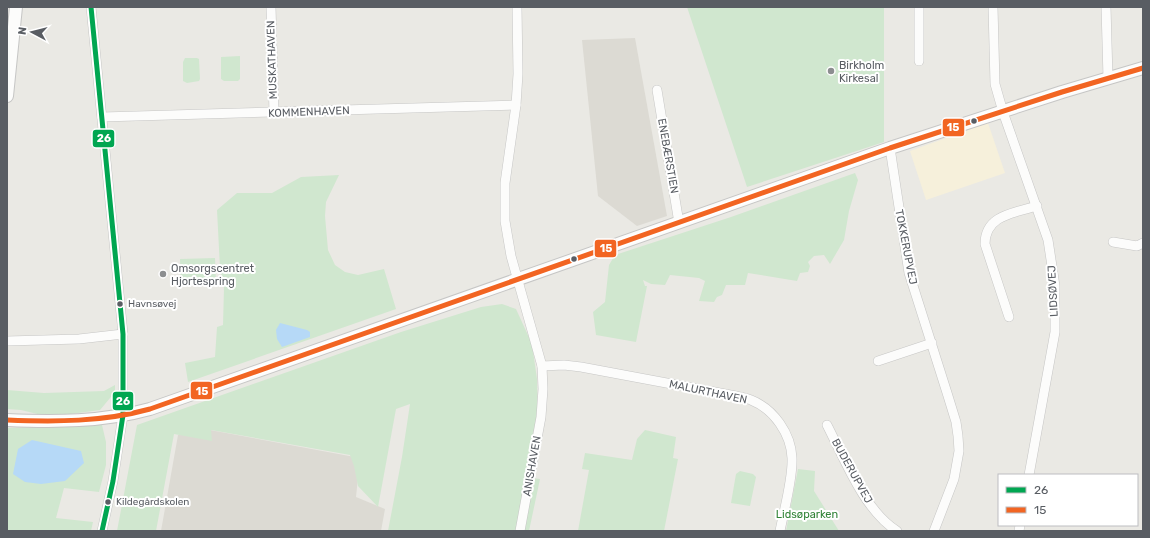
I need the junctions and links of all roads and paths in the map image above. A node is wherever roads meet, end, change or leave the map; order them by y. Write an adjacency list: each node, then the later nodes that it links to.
1 (12, 7): 10 (street)
2 (16, 7): 10 (street)
3 (91, 7): 18 (street)
4 (271, 7): 17 (street, MUSKATHAVEN)
5 (517, 7): 15 (street)
6 (919, 7): 9 (street)
7 (993, 7): 16 (street, LIDSØVEJ)
8 (1106, 7): 12 (street)
9 (920, 61)
10 (10, 62): 14 (street)
11 (1143, 68): 12 (street)
12 (1108, 78): 16 (street)
13 (656, 90): 21 (street, ENEBÆRSTIEN)
14 (7, 96)
15 (516, 105): 17 (street, KOMMENHAVEN); 24 (street)
16 (1003, 112): 19 (street); 20 (street, LIDSØVEJ)
17 (274, 113): 18 (street, KOMMENHAVEN)
18 (102, 118): 26 (street)
19 (890, 148): 21 (street); 28 (street, TOKKERUPVEJ)
20 (1037, 206): 25 (street); 34 (street, LIDSØVEJ)
21 (679, 223): 24 (street)
22 (1113, 242): 23 (street)
23 (1143, 243)
24 (517, 279): 30 (street); 31 (street)
25 (1009, 317)
26 (123, 334): 27 (street); 31 (street)
27 (7, 341)
28 (932, 343): 29 (street); 39 (street, TOKKERUPVEJ)
29 (878, 361)
30 (542, 366): 36 (street, ANISHAVEN); 37 (street, MALURTHAVEN)
31 (123, 415): 32 (street); 35 (street)
32 (7, 420)
33 (827, 425): 38 (street, BUDERUPVEJ)
34 (1029, 474)
35 (102, 531)
36 (520, 531)
37 (780, 531)
38 (897, 531)
39 (934, 531)

